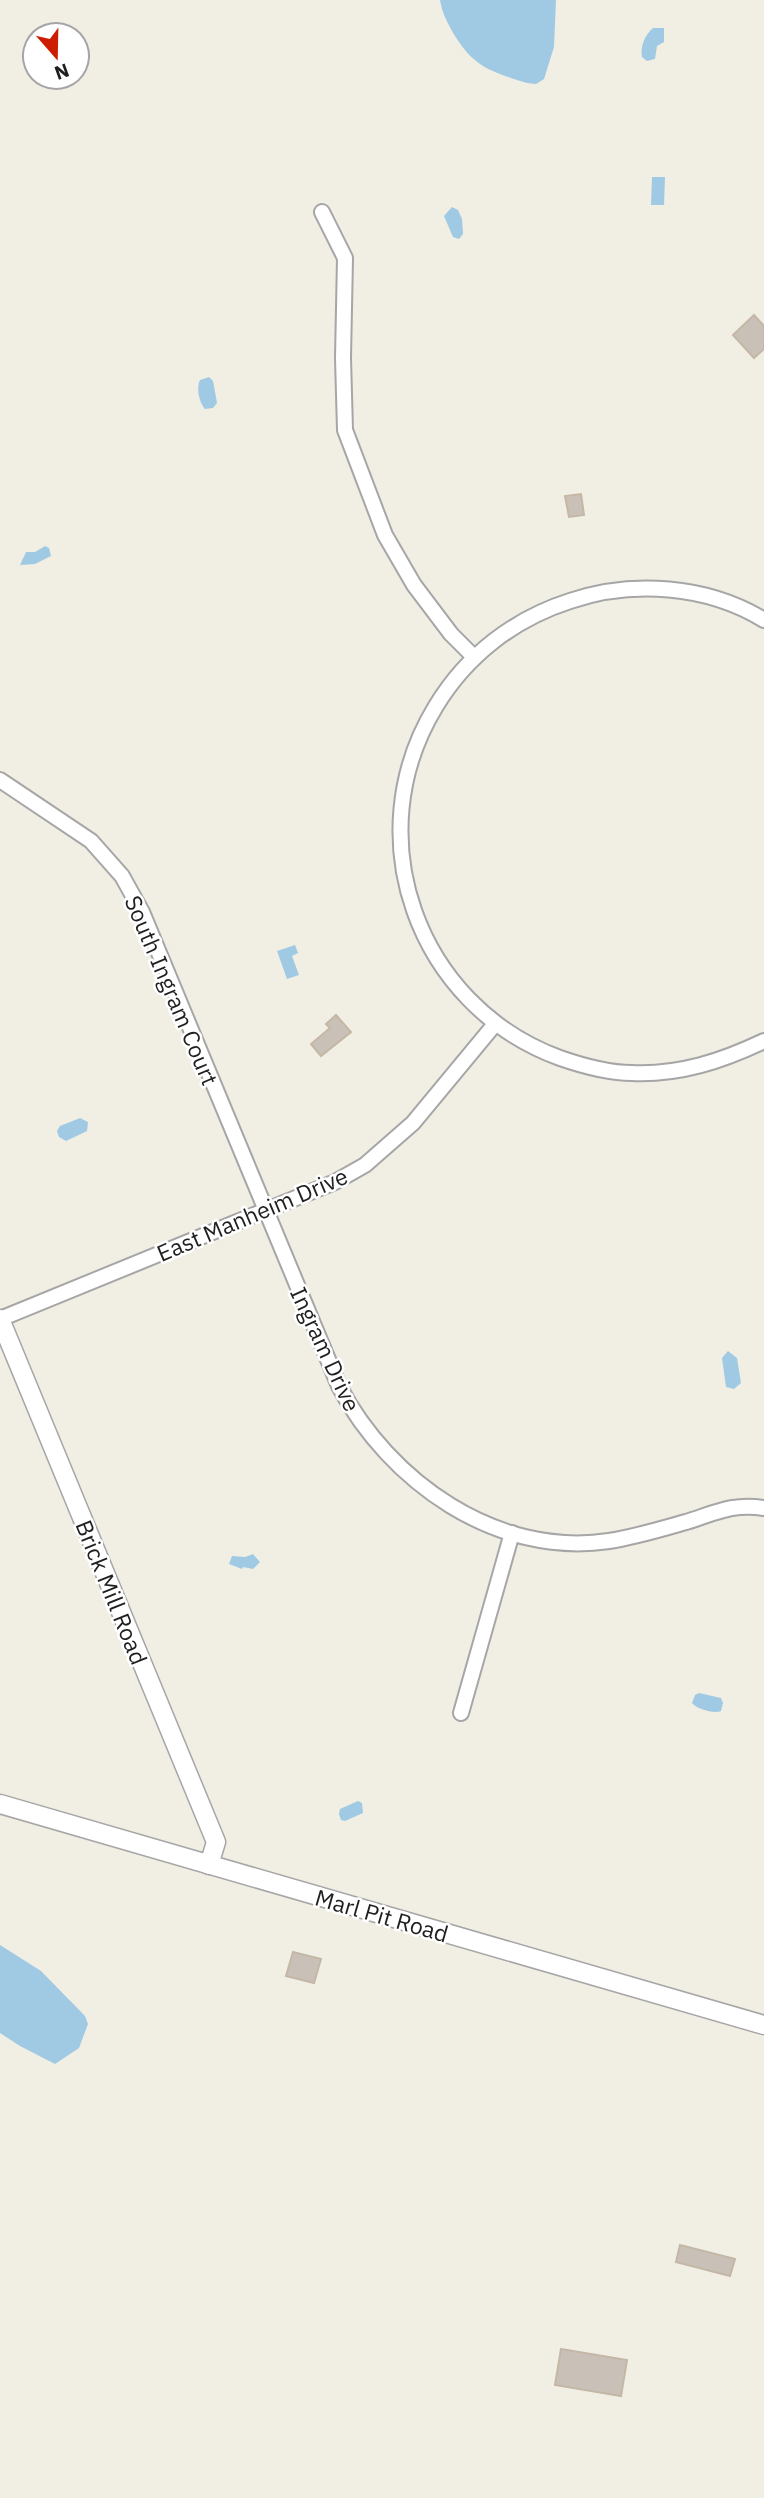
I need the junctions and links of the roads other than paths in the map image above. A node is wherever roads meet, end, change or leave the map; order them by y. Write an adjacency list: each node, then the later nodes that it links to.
1 (322, 212): 3 (street)
2 (764, 620): 3 (street)
3 (474, 657): 5 (street)
4 (0, 780): 7 (street, South Ingram Court)
5 (495, 1024): 6 (street); 7 (street, East Manheim Drive)
6 (764, 1041)
7 (265, 1210): 8 (street, East Manheim Drive); 10 (street, Ingram Drive)
8 (0, 1319): 13 (street, Brick Mill Road)
9 (764, 1508): 10 (street, Ingram Drive)
10 (512, 1533): 11 (street)
11 (461, 1713)
12 (0, 1804): 13 (street, Marl Pit Road)
13 (209, 1865): 14 (street, Marl Pit Road)
14 (764, 2025)

